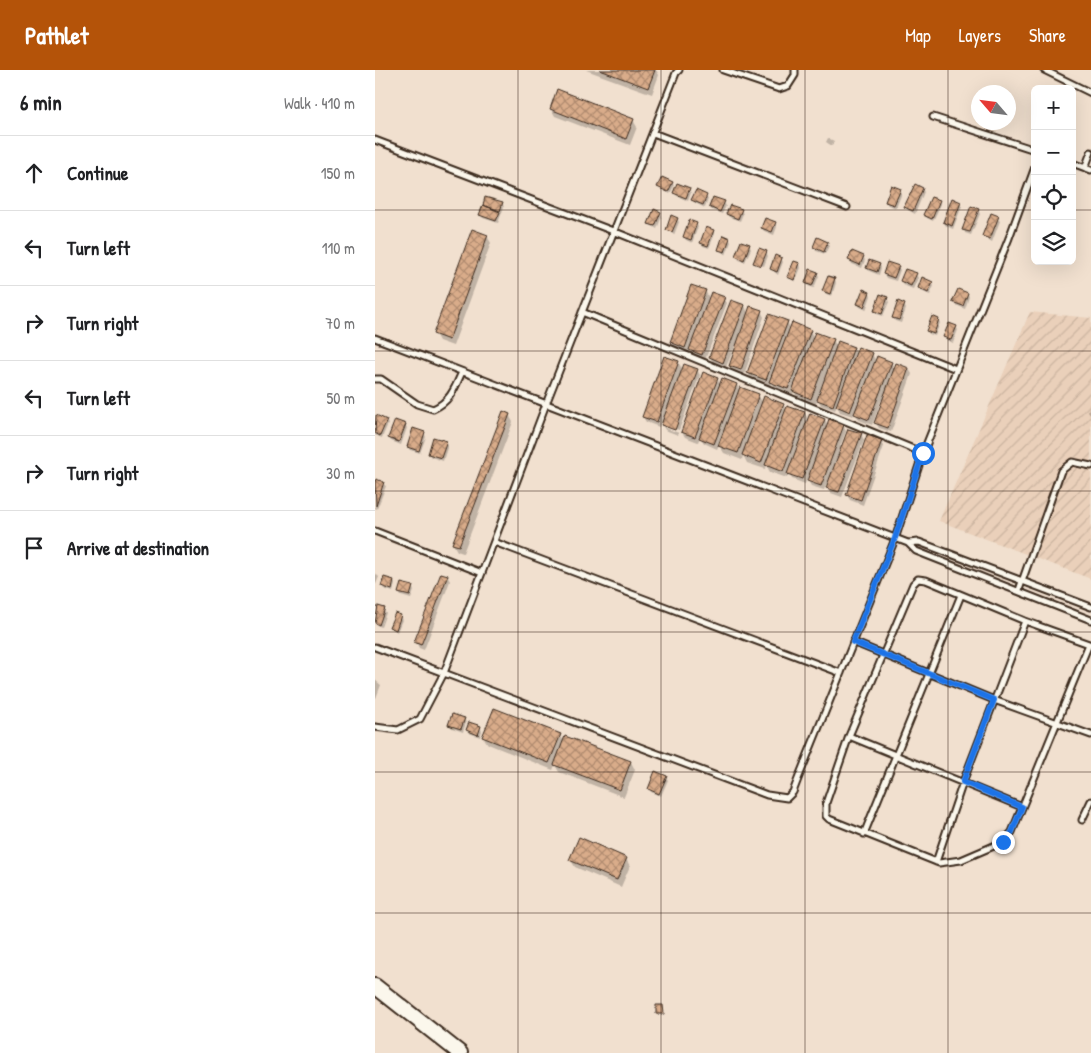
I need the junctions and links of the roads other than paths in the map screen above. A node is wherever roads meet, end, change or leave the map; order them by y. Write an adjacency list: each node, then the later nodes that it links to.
1 (679, 70): 8 (lane)
2 (723, 70): 3 (lane)
3 (795, 70)
4 (1045, 70): 5 (lane)
5 (1068, 83): 6 (lane)
6 (1091, 93)
7 (933, 118): 10 (lane)
8 (653, 133): 15 (lane); 16 (lane)
9 (375, 140): 16 (lane)
10 (1031, 149)
11 (1091, 152): 13 (lane)
12 (1076, 164): 13 (lane)
13 (1088, 169)
14 (1032, 175): 19 (lane)
15 (847, 207)
16 (613, 231): 17 (lane); 19 (lane)
17 (582, 312): 22 (lane); 23 (lane)
18 (375, 338): 20 (lane)
19 (956, 369): 23 (lane)
20 (463, 372): 21 (lane); 22 (lane)
21 (375, 379)
22 (545, 404): 26 (lane); 27 (lane)
23 (923, 453): 26 (lane)
24 (1091, 466): 30 (lane)
25 (375, 531): 29 (lane)
26 (895, 538): 28 (lane); 36 (lane)
27 (494, 542): 29 (lane); 41 (lane)
28 (908, 543): 30 (lane); 31 (lane)
29 (482, 573): 40 (lane)
30 (1022, 581): 31 (lane); 33 (lane)
31 (1019, 590): 34 (lane)
32 (961, 596): 35 (lane); 39 (lane); 42 (lane)
33 (1091, 607)
34 (1091, 620)
35 (1025, 621): 37 (lane); 43 (lane)
36 (853, 642): 39 (lane); 41 (lane)
37 (1090, 644): 44 (lane)
38 (375, 647): 40 (lane)
39 (883, 654): 42 (lane); 47 (lane)
40 (444, 673): 41 (lane); 45 (lane)
41 (841, 673)
42 (929, 674): 43 (lane); 48 (lane)
43 (994, 700): 44 (lane); 49 (lane)
44 (1057, 724): 46 (lane); 51 (lane)
45 (375, 727)
46 (1091, 735)
47 (849, 736): 48 (lane); 53 (lane)
48 (897, 755): 49 (lane); 53 (lane)
49 (963, 782): 51 (lane); 54 (lane)
50 (1091, 801): 52 (lane)
51 (1022, 807): 54 (lane)
52 (1082, 820)
53 (864, 834): 54 (lane)
54 (936, 862)
55 (375, 986): 56 (main road)
56 (460, 1053)

